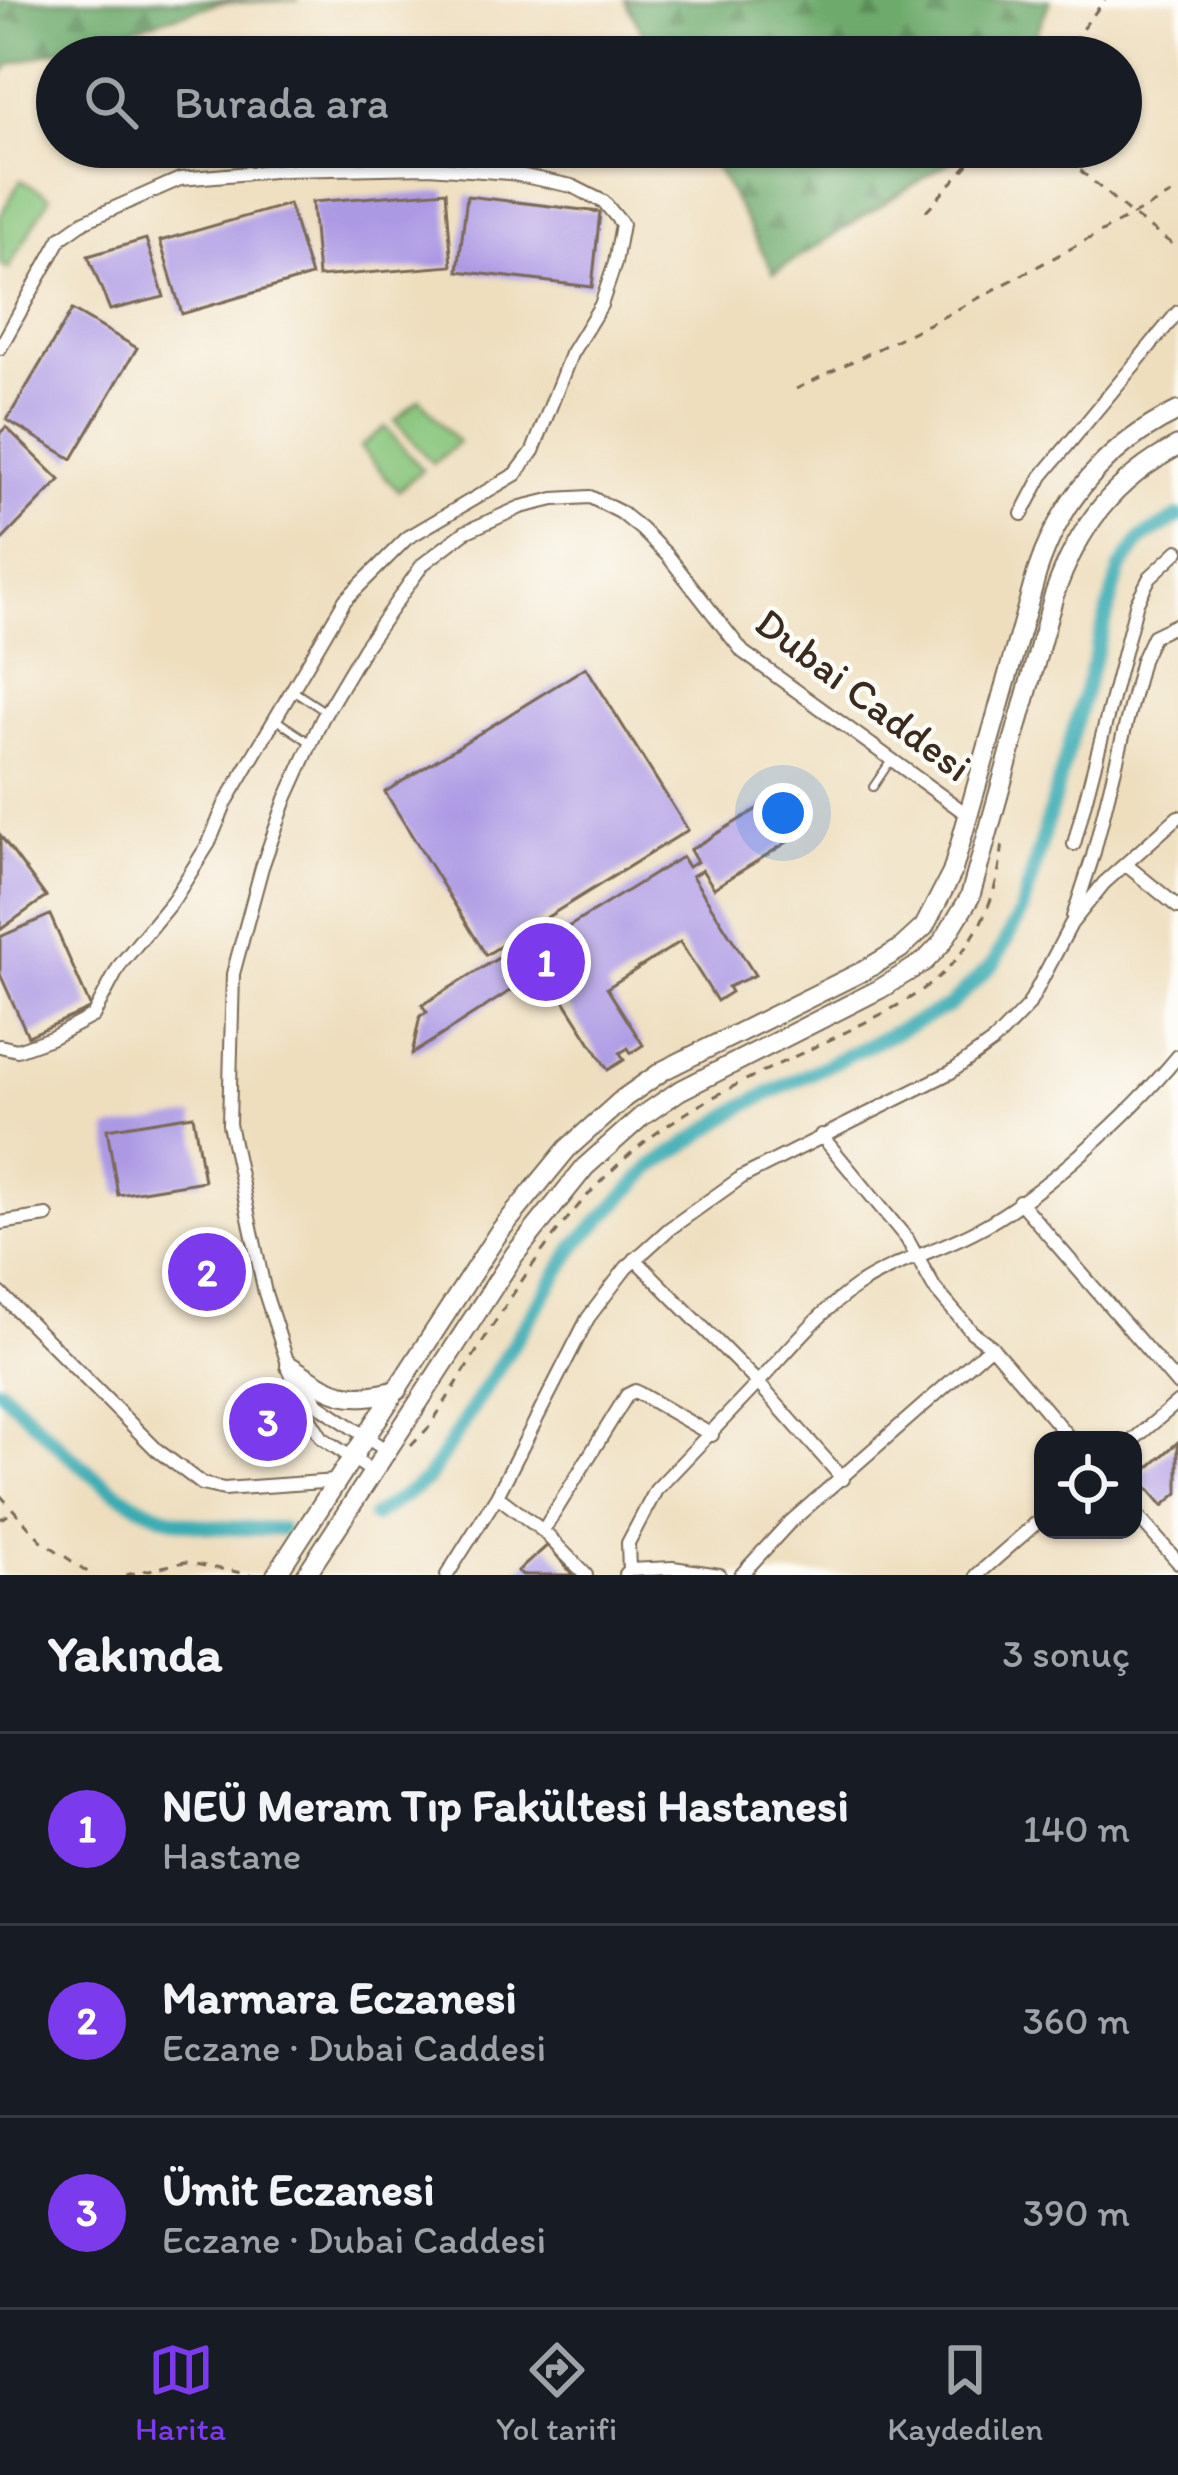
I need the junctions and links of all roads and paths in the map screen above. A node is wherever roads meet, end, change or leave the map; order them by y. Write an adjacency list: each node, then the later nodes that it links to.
1 (1105, 0): 2 (path)
2 (1077, 36)
3 (381, 168): 12 (street)
4 (442, 168): 19 (street)
5 (965, 168): 8 (path)
6 (1077, 168): 9 (path)
7 (1178, 191): 9 (path)
8 (926, 211)
9 (1132, 215): 10 (path); 13 (path)
10 (1178, 248)
11 (1178, 312): 16 (street)
12 (0, 348)
13 (796, 388)
14 (1178, 411): 25 (main road)
15 (1178, 446): 50 (main road)
16 (1022, 514)
17 (1178, 551): 27 (street)
18 (1178, 624): 30 (street)
19 (292, 690): 20 (lane); 21 (street)
20 (326, 712): 22 (street, Dubai Caddesi); 23 (street, Dubai Caddesi)
21 (274, 719): 22 (lane); 31 (street)
22 (311, 743): 41 (street, Dubai Caddesi)
23 (892, 759): 24 (lane); 25 (street, Dubai Caddesi)
24 (872, 787)
25 (968, 815): 44 (main road)
26 (1178, 817): 28 (street)
27 (1074, 844)
28 (1125, 864): 29 (street); 30 (street)
29 (1178, 907)
30 (1071, 924): 33 (street)
31 (0, 1046)
32 (1178, 1055): 34 (street)
33 (821, 1135): 37 (street); 38 (street)
34 (1019, 1201): 37 (street); 43 (street)
35 (47, 1216): 36 (street)
36 (0, 1223)
37 (917, 1258): 40 (street); 42 (street)
38 (635, 1259): 42 (street); 56 (street)
39 (0, 1293): 54 (street)
40 (991, 1346): 46 (street); 53 (street)
41 (290, 1366): 44 (main road); 49 (street, Dubai Caddesi); 51 (street, Dubai Caddesi)
42 (758, 1383): 48 (street); 53 (street)
43 (1178, 1385)
44 (398, 1390): 49 (main road)
45 (1178, 1402): 47 (street)
46 (1063, 1431)
47 (1142, 1432)
48 (712, 1435): 61 (street); 63 (street)
49 (366, 1438): 50 (street, Dubai Caddesi); 51 (main road)
50 (387, 1451): 52 (main road)
51 (351, 1460): 52 (street, Dubai Caddesi); 54 (main road)
52 (373, 1472): 68 (main road)
53 (843, 1479): 72 (street)
54 (337, 1481): 67 (main road)
55 (0, 1495): 57 (path)
56 (497, 1496): 61 (street); 69 (street)
57 (13, 1513): 58 (path); 64 (path)
58 (0, 1519)
59 (1142, 1521): 62 (street)
60 (1034, 1525): 73 (street)
61 (543, 1531): 70 (street)
62 (1178, 1562)
63 (626, 1573): 71 (street)
64 (92, 1575)
65 (126, 1575): 66 (path)
66 (252, 1575)
67 (276, 1575)
68 (306, 1575)
69 (448, 1575)
70 (586, 1575)
71 (719, 1575)
72 (742, 1575)
73 (977, 1575)

